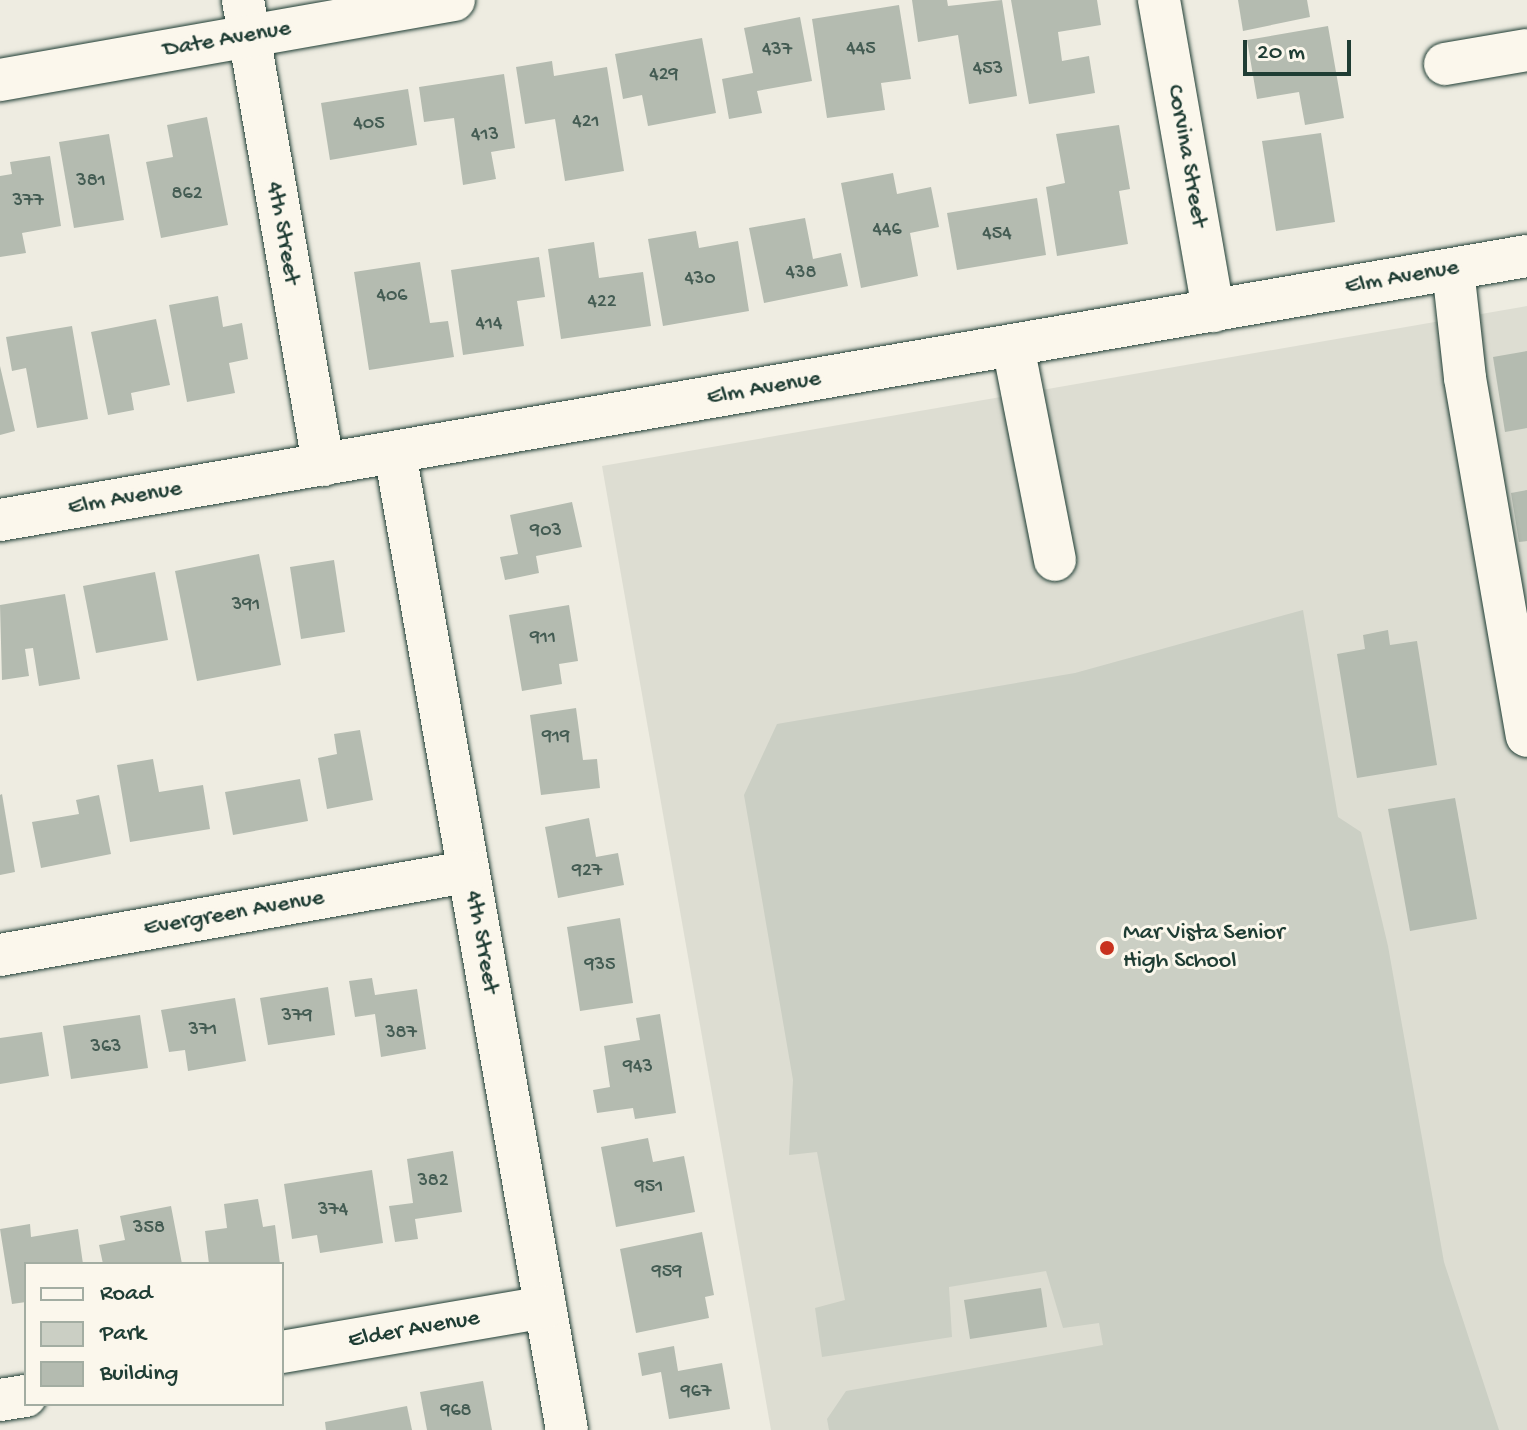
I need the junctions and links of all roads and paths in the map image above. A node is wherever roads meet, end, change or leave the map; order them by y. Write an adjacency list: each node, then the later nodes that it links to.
1 (454, 0): 3 (street, Date Avenue)
2 (1159, 0): 9 (street, Corvina Street)
3 (246, 18): 6 (street, Date Avenue); 12 (street, 4th Street)
4 (1527, 50): 5 (street)
5 (1445, 64)
6 (0, 80)
7 (1527, 256): 8 (street, Elm Avenue)
8 (1453, 269): 9 (street, Elm Avenue); 15 (street)
9 (1213, 311): 10 (street, Elm Avenue)
10 (1013, 346): 11 (street, Elm Avenue); 14 (street)
11 (395, 453): 12 (street, Elm Avenue); 16 (street, 4th Street)
12 (323, 465): 13 (street, Elm Avenue)
13 (0, 520)
14 (1055, 560)
15 (1527, 736)
16 (468, 872): 17 (street, Evergreen Avenue); 18 (street, 4th Street)
17 (0, 955)
18 (545, 1307): 19 (street, Elder Avenue); 22 (street, 4th Street)
19 (284, 1352)
20 (24, 1396): 21 (street)
21 (0, 1400)
22 (567, 1430)

